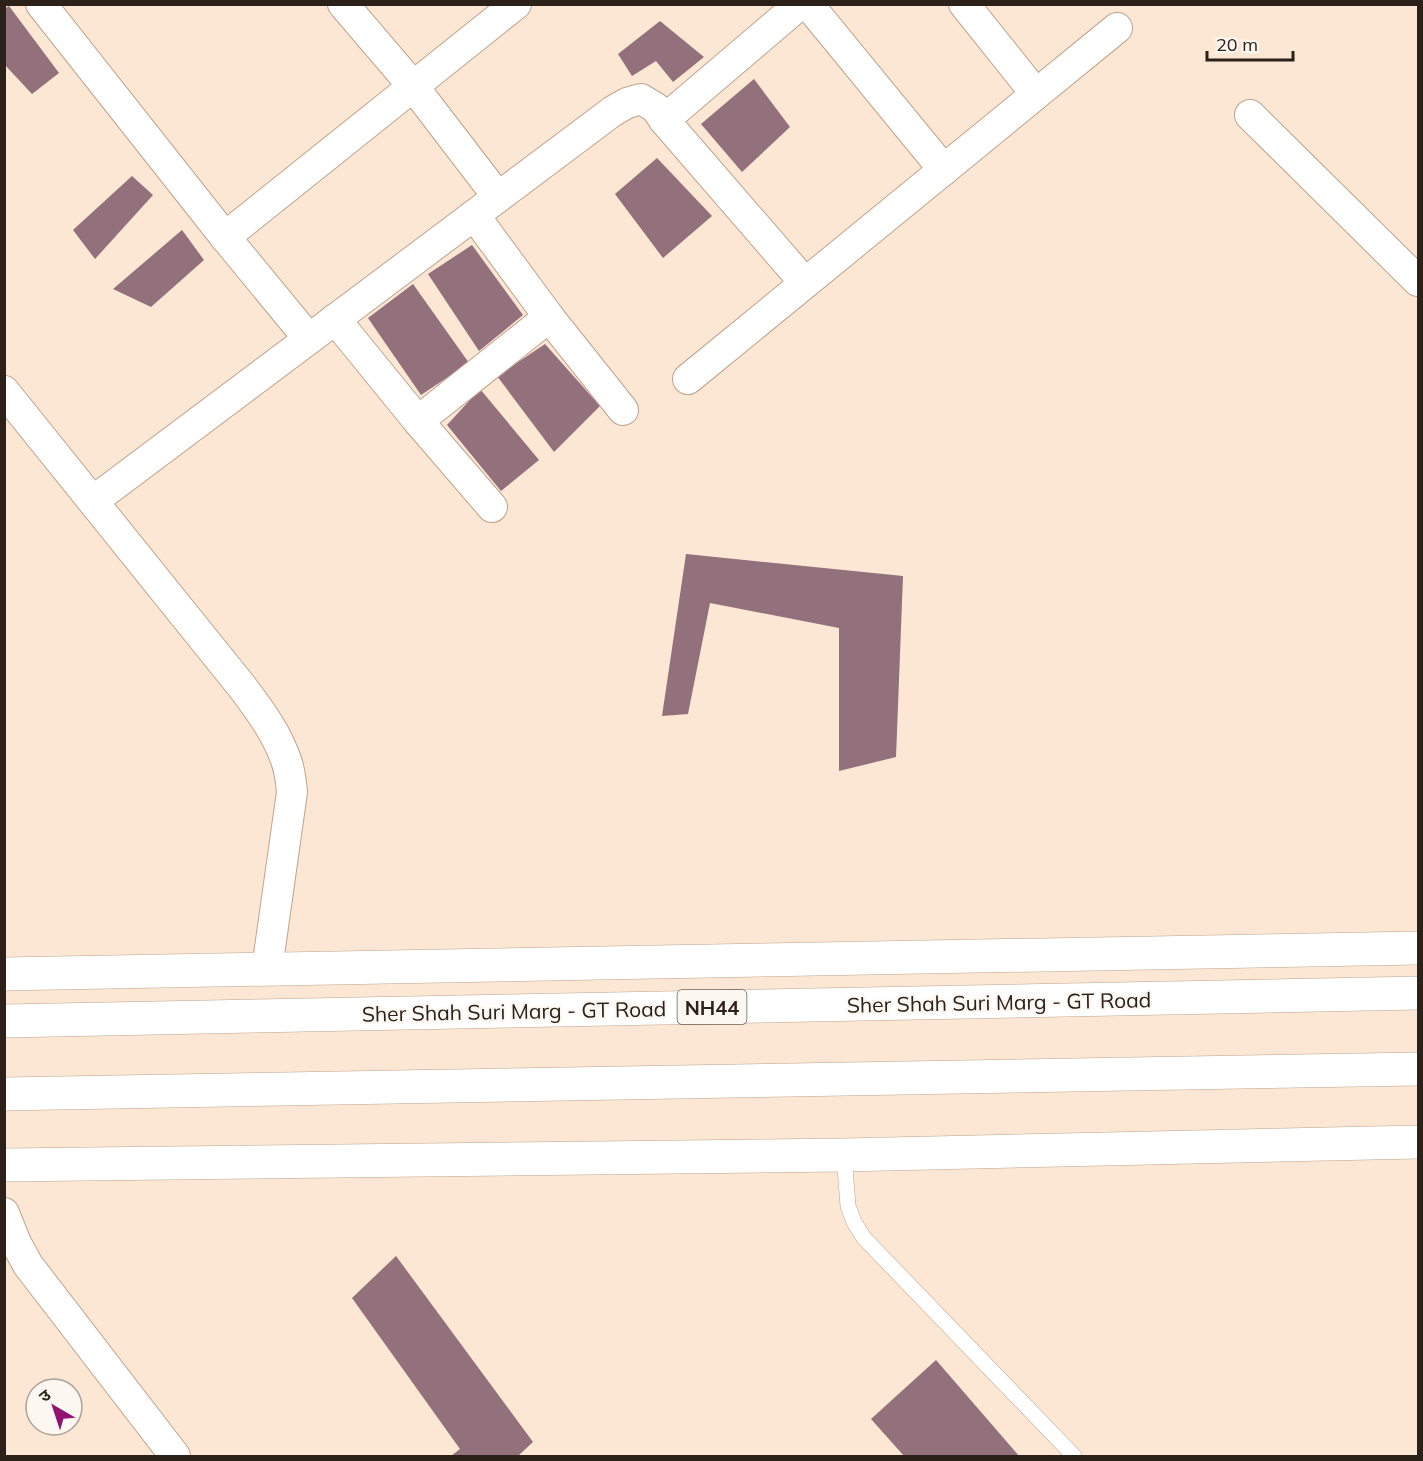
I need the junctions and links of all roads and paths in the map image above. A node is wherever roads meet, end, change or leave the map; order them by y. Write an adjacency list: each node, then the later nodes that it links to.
1 (41, 4): 15 (street)
2 (343, 4): 8 (street)
3 (516, 4): 8 (street)
4 (800, 4): 11 (street)
5 (808, 4): 12 (street)
6 (963, 4): 9 (street)
7 (1117, 28): 9 (street)
8 (413, 86): 13 (street); 15 (street)
9 (1036, 94): 12 (street)
10 (1250, 115): 16 (street)
11 (664, 120): 13 (street); 17 (street)
12 (944, 170): 17 (street)
13 (498, 197): 14 (street)
14 (474, 215): 18 (street); 19 (street)
15 (225, 237): 20 (street)
16 (1419, 281)
17 (805, 283): 21 (street)
18 (549, 317): 23 (street); 24 (street)
19 (335, 319): 20 (street); 24 (street)
20 (309, 339): 25 (street)
21 (688, 379)
22 (4, 391): 25 (street)
23 (623, 410)
24 (418, 421): 26 (street)
25 (93, 501): 28 (street)
26 (492, 507)
27 (1419, 948): 28 (main road)
28 (267, 969): 29 (main road)
29 (4, 974)
30 (1419, 993): 31 (main road, Sher Shah Suri Marg - GT Road / NH44)
31 (4, 1021)
32 (1419, 1069): 33 (main road)
33 (4, 1094)
34 (1419, 1142): 35 (main road)
35 (844, 1155): 36 (main road); 39 (lane)
36 (4, 1164)
37 (4, 1214): 38 (street)
38 (175, 1456)
39 (1074, 1456)

